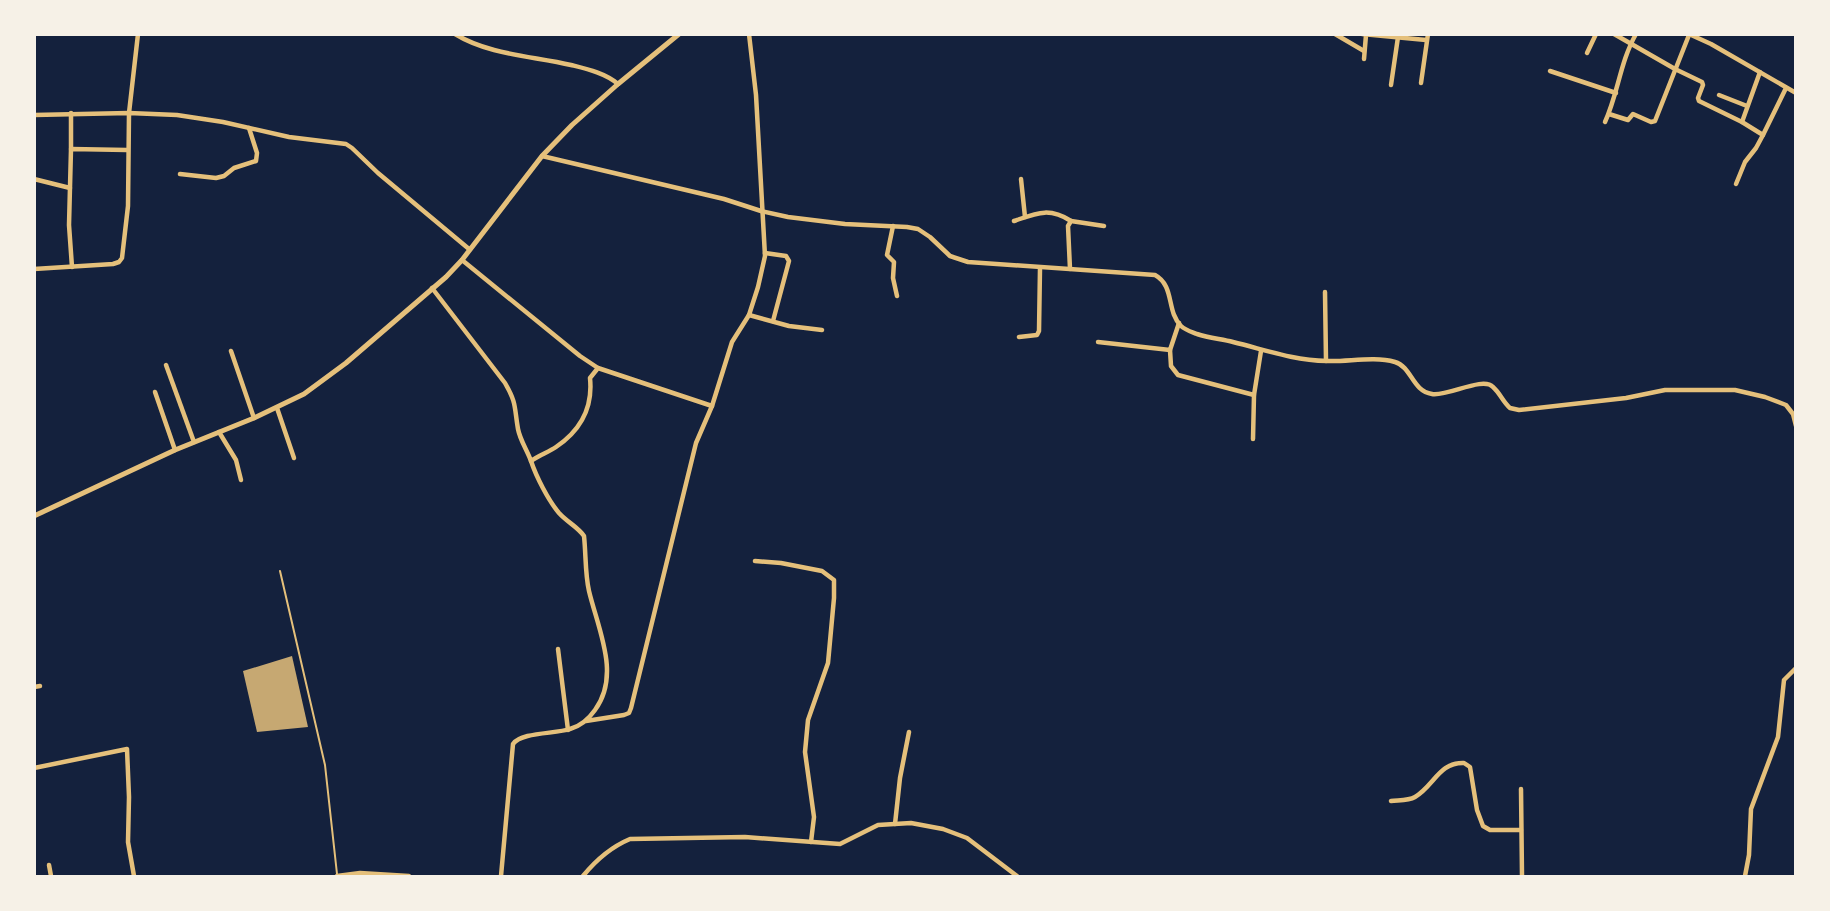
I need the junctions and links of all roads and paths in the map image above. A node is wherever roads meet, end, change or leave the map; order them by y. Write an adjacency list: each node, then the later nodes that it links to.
1 (138, 34): 29 (street)
2 (455, 34): 21 (street)
3 (679, 34): 21 (street)
4 (749, 34): 44 (street)
5 (1335, 34): 14 (street)
6 (1596, 34): 15 (street)
7 (1614, 34): 13 (street)
8 (1636, 34): 13 (street)
9 (1364, 35): 11 (street); 14 (street)
10 (1689, 35): 17 (street); 19 (street)
11 (1398, 37): 12 (street); 22 (street)
12 (1427, 37): 20 (street)
13 (1631, 45): 17 (street); 24 (street)
14 (1364, 51): 16 (street)
15 (1587, 53)
16 (1364, 59)
17 (1675, 69): 30 (street); 33 (street)
18 (1550, 71): 24 (street)
19 (1760, 72): 23 (street); 27 (street)
20 (1421, 83)
21 (618, 84): 38 (street)
22 (1391, 85)
23 (1786, 88): 25 (street); 35 (street)
24 (1616, 93): 30 (street)
25 (1796, 93)
26 (1719, 95): 27 (street)
27 (1747, 106): 33 (street)
28 (71, 113): 29 (street); 31 (street); 36 (street)
29 (129, 113): 34 (street); 37 (street)
30 (1609, 114): 32 (street)
31 (34, 115)
32 (1605, 122)
33 (1742, 122): 35 (street)
34 (249, 128): 39 (street); 50 (street)
35 (1762, 135): 42 (street)
36 (71, 149): 37 (street); 43 (street)
37 (127, 150): 53 (street)
38 (542, 156): 44 (street); 50 (street)
39 (180, 174)
40 (1021, 178): 45 (street)
41 (34, 179): 43 (street)
42 (1736, 184)
43 (70, 188): 53 (street)
44 (761, 211): 48 (street); 51 (street)
45 (1025, 217): 46 (street); 47 (street)
46 (1014, 221)
47 (1071, 221): 49 (street); 56 (street)
48 (893, 226): 54 (street); 59 (street)
49 (1104, 226)
50 (469, 249): 52 (street)
51 (765, 253): 60 (street); 61 (street)
52 (462, 260): 57 (street); 71 (street)
53 (72, 267): 55 (street)
54 (1040, 268): 56 (street); 64 (street)
55 (34, 269)
56 (1070, 269): 62 (street)
57 (432, 288): 75 (street); 83 (street)
58 (1325, 292): 69 (street)
59 (897, 296)
60 (749, 315): 61 (street); 74 (street)
61 (772, 321): 63 (street)
62 (1179, 323): 66 (street); 68 (street)
63 (822, 330)
64 (1019, 337)
65 (1098, 342): 66 (street)
66 (1170, 350): 73 (street)
67 (231, 351): 76 (street)
68 (1261, 351): 69 (street); 73 (street)
69 (1326, 361): 77 (street)
70 (166, 365): 80 (street)
71 (598, 368): 74 (street); 83 (street)
72 (155, 392): 81 (street)
73 (1254, 395): 79 (street)
74 (712, 406): 90 (street)
75 (277, 408): 76 (street); 82 (street)
76 (254, 418): 78 (street)
77 (1796, 426)
78 (219, 432): 80 (street); 84 (street)
79 (1253, 439)
80 (194, 442): 81 (street)
81 (175, 450): 85 (street)
82 (294, 458)
83 (531, 460): 90 (street)
84 (241, 480)
85 (34, 516)
86 (755, 561): 98 (street)
87 (280, 571): 102 (lane)
88 (558, 649): 91 (street)
89 (1796, 668): 108 (street)
90 (585, 721): 91 (street)
91 (568, 730): 104 (street)
92 (909, 732): 96 (street)
93 (34, 768): 101 (street)
94 (1521, 789): 97 (street)
95 (1391, 801): 97 (street)
96 (895, 824): 98 (street); 106 (street)
97 (1521, 830): 107 (street)
98 (811, 842): 105 (street)
99 (49, 865): 100 (street)
100 (51, 876)
101 (134, 876)
102 (337, 876): 103 (street)
103 (409, 876)
104 (501, 876)
105 (583, 876)
106 (1017, 876)
107 (1522, 876)
108 (1745, 876)

